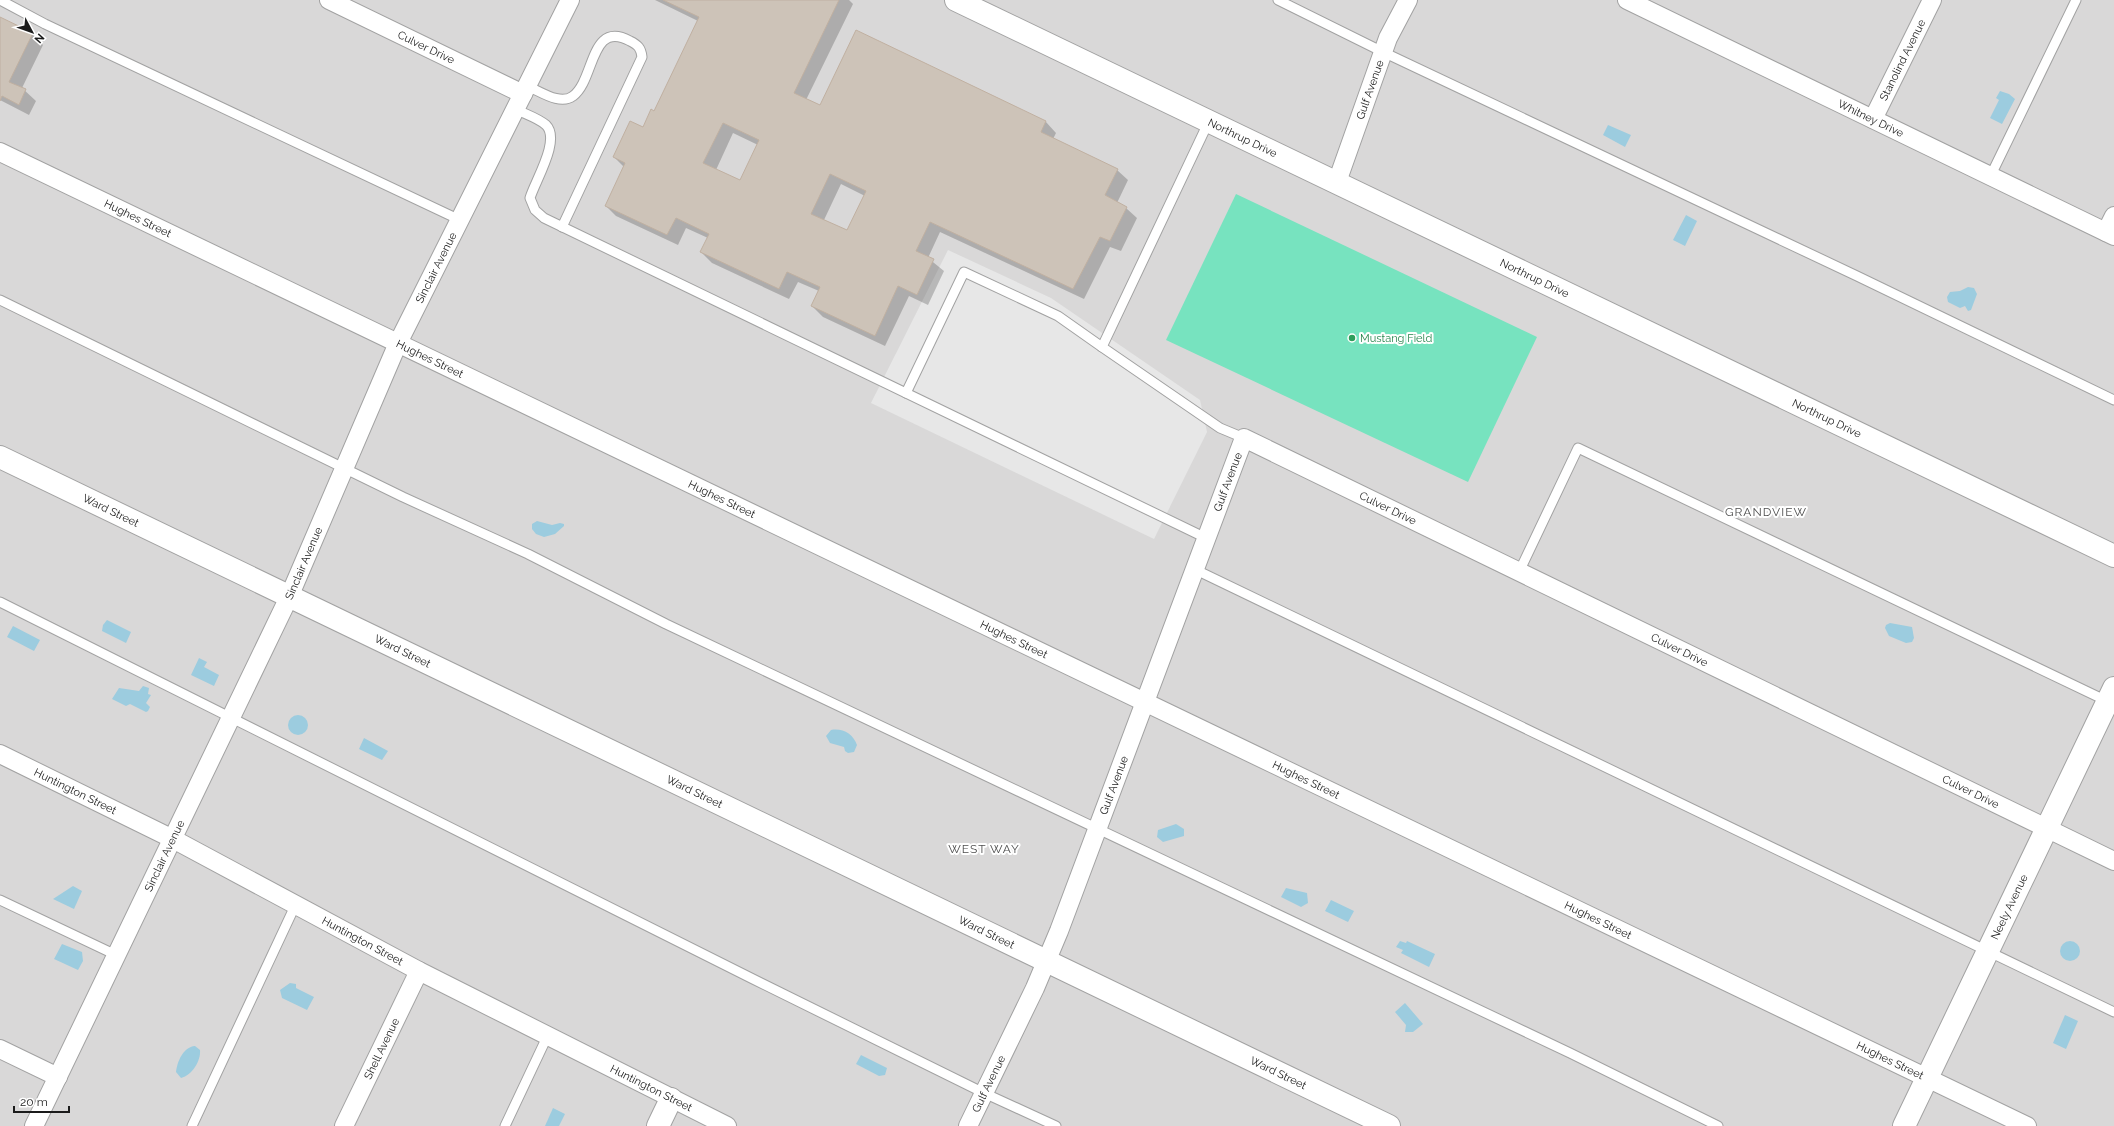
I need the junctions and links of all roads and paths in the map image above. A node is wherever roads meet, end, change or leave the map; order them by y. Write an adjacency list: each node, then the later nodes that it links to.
1 (0, 0): 18 (lane)
2 (329, 0): 11 (street, Culver Drive)
3 (570, 0): 11 (street, Sinclair Avenue)
4 (956, 0): 13 (street, Northrup Drive)
5 (1278, 0): 10 (lane)
6 (1408, 0): 10 (street, Gulf Avenue)
7 (1627, 0): 12 (street, Whitney Drive)
8 (1932, 0): 12 (street, Stanolind Avenue)
9 (2076, 0): 15 (lane)
10 (1383, 52): 16 (street, Gulf Avenue); 25 (lane)
11 (522, 96): 18 (street, Sinclair Avenue); 19 (lane); 19 (lane)
12 (1873, 119): 15 (street, Whitney Drive)
13 (1209, 121): 16 (street, Northrup Drive); 23 (lane)
14 (0, 152): 22 (street, Hughes Street)
15 (1990, 176): 20 (street, Whitney Drive)
16 (1337, 182): 30 (street, Northrup Drive)
17 (2114, 216): 20 (street)
18 (460, 220): 22 (street, Sinclair Avenue)
19 (562, 227): 24 (lane)
20 (2110, 234)
21 (0, 300): 28 (lane)
22 (398, 343): 28 (street, Sinclair Avenue); 36 (street, Hughes Street)
23 (1102, 347): 24 (lane); 26 (lane)
24 (906, 393): 29 (lane)
25 (2114, 400)
26 (1244, 438): 29 (street, Gulf Avenue); 32 (street, Culver Drive)
27 (0, 457): 33 (street, Ward Street)
28 (345, 467): 33 (street, Sinclair Avenue); 40 (lane)
29 (1206, 538): 31 (street, Gulf Avenue)
30 (2114, 556)
31 (1194, 569): 36 (street, Gulf Avenue); 45 (lane)
32 (1519, 572): 35 (lane); 39 (street, Culver Drive)
33 (289, 597): 37 (street, Sinclair Avenue); 47 (street, Ward Street)
34 (0, 602): 37 (lane)
35 (2112, 698): 39 (street, Neely Avenue)
36 (1144, 701): 40 (street, Gulf Avenue); 53 (street, Hughes Street)
37 (231, 717): 41 (street, Sinclair Avenue); 54 (lane)
38 (0, 754): 41 (street, Huntington Street)
39 (2047, 828): 42 (street, Culver Drive); 45 (street, Neely Avenue)
40 (1096, 829): 47 (street, Gulf Avenue); 65 (lane)
41 (173, 839): 44 (street, Huntington Street); 46 (street, Sinclair Avenue)
42 (2114, 861)
43 (0, 900): 46 (lane)
44 (295, 906): 48 (street, Huntington Street); 57 (lane)
45 (1988, 952): 49 (lane); 53 (street, Neely Avenue)
46 (116, 956): 52 (street, Sinclair Avenue)
47 (1045, 961): 54 (street, Gulf Avenue); 64 (street, Ward Street)
48 (418, 971): 50 (street, Huntington Street); 58 (street, Shell Avenue)
49 (2114, 1012)
50 (547, 1037): 55 (street, Huntington Street); 59 (lane)
51 (0, 1049): 52 (street)
52 (58, 1077): 56 (street, Sinclair Avenue)
53 (1927, 1078): 66 (street, Neely Avenue); 67 (street, Hughes Street)
54 (984, 1093): 62 (street, Gulf Avenue); 63 (lane)
55 (671, 1099): 60 (street); 61 (street, Huntington Street)
56 (34, 1126)
57 (192, 1126)
58 (344, 1126)
59 (505, 1126)
60 (658, 1126)
61 (727, 1126)
62 (968, 1126)
63 (1056, 1126)
64 (1389, 1126)
65 (1718, 1126)
66 (1904, 1126)
67 (2027, 1126)

